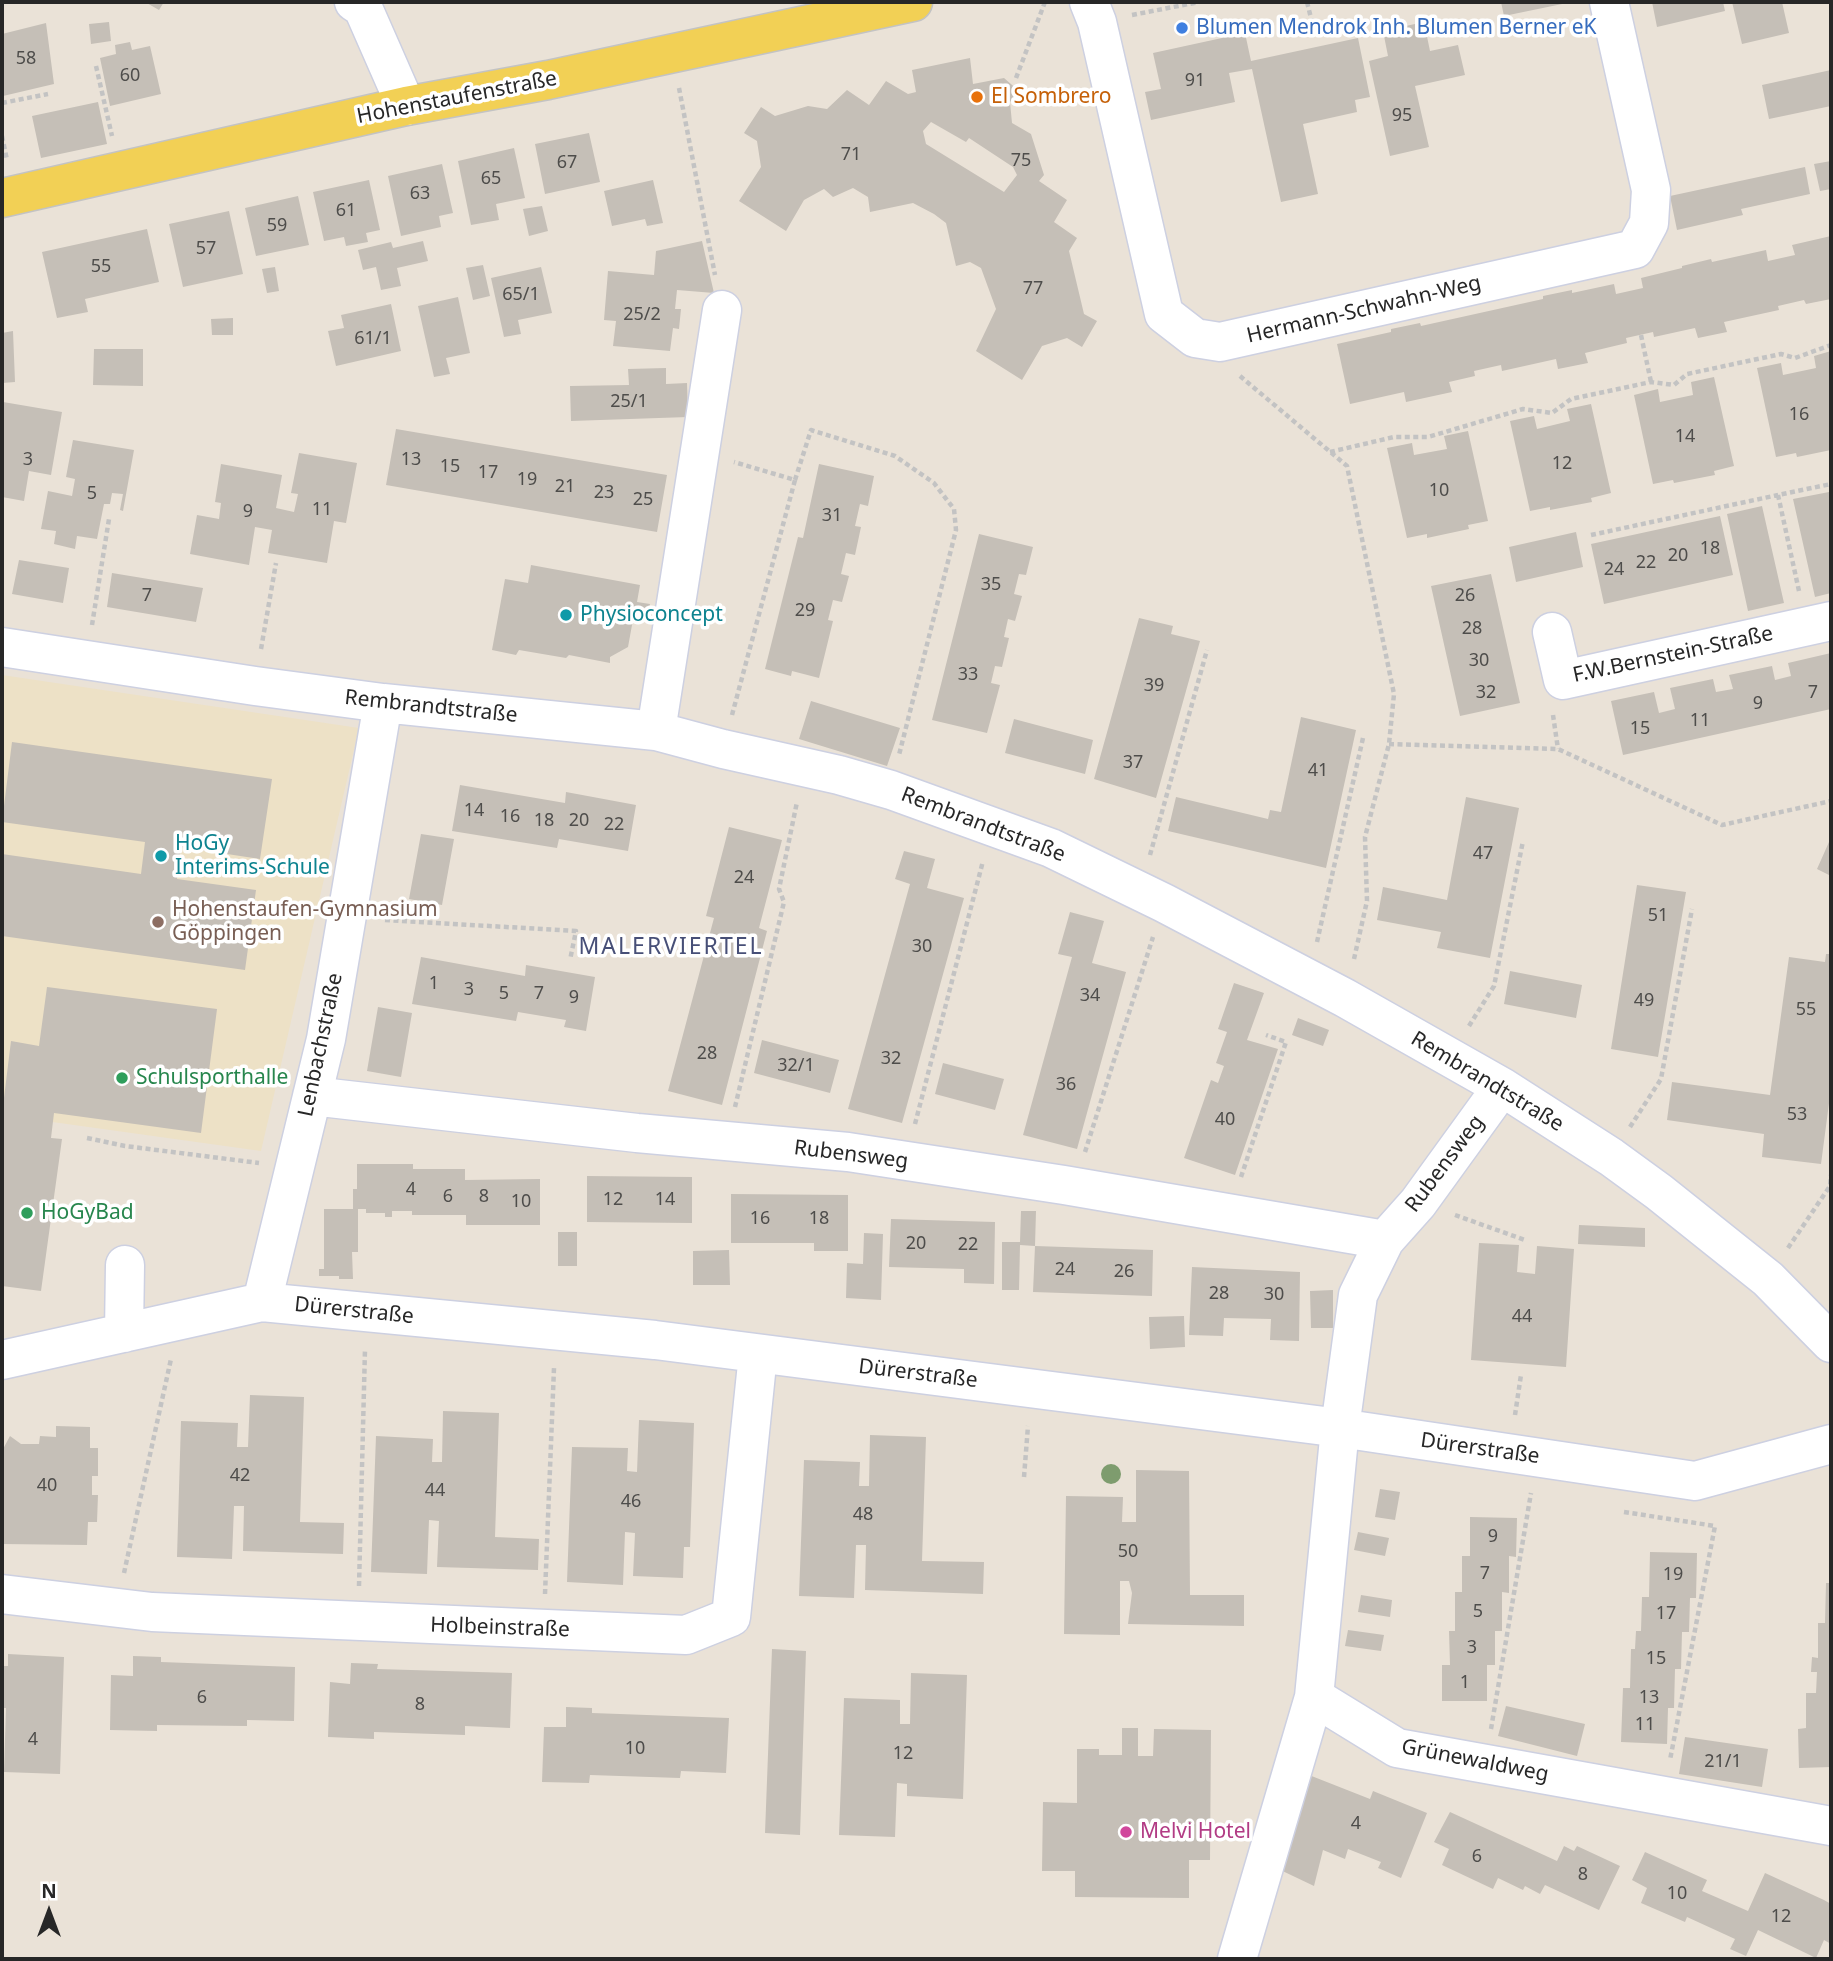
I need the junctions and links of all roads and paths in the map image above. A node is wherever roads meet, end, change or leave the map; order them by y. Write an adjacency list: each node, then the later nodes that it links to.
1 (354, 2): 14 (street)
2 (913, 2): 9 (main road, Hohenstaufenstraße)
3 (1045, 2): 11 (path)
4 (1199, 2): 7 (path)
5 (1307, 2): 8 (path)
6 (1609, 2): 19 (street, Hermann-Schwahn-Weg)
7 (1093, 12): 19 (street, Hermann-Schwahn-Weg)
8 (1312, 22)
9 (673, 53): 14 (main road, Hohenstaufenstraße); 17 (path)
10 (96, 66): 15 (path)
11 (1016, 78)
12 (48, 94): 13 (path)
13 (2, 103)
14 (406, 106): 15 (main road, Hohenstaufenstraße)
15 (120, 172): 16 (main road, Hohenstaufenstraße)
16 (2, 198)
17 (722, 310): 22 (street)
18 (1641, 335): 21 (path)
19 (1220, 342): 23 (path)
20 (1831, 345): 21 (path)
21 (1651, 382): 23 (path)
22 (700, 451): 24 (path); 37 (street)
23 (1329, 452): 39 (path)
24 (795, 480): 40 (path); 42 (path)
25 (1831, 484): 26 (path)
26 (1778, 495): 28 (path); 30 (path)
27 (109, 519): 34 (path)
28 (1591, 535)
29 (276, 563): 35 (path)
30 (1819, 623): 31 (street, F.W.Bernstein-Straße)
31 (1552, 632)
32 (2, 647): 34 (street, Rembrandtstraße)
33 (1207, 650): 46 (path)
34 (87, 658): 35 (street, Rembrandtstraße)
35 (255, 686): 36 (street, Rembrandtstraße)
36 (383, 703): 37 (street, Rembrandtstraße); 48 (street, Lenbachstraße)
37 (656, 732): 40 (street, Rembrandtstraße)
38 (1363, 737): 50 (path)
39 (1389, 744): 43 (path); 51 (path)
40 (723, 749): 41 (street, Rembrandtstraße)
41 (804, 767): 42 (street, Rembrandtstraße); 57 (path)
42 (891, 790): 44 (street, Rembrandtstraße)
43 (1831, 801)
44 (992, 827): 46 (street, Rembrandtstraße); 59 (path)
45 (1523, 841): 53 (path)
46 (1152, 897): 50 (street, Rembrandtstraße); 62 (path)
47 (1692, 909): 58 (path)
48 (345, 918): 49 (path); 55 (street, Lenbachstraße)
49 (570, 960)
50 (1308, 980): 51 (street, Rembrandtstraße)
51 (1345, 998): 53 (street, Rembrandtstraße)
52 (1266, 1035): 64 (path)
53 (1450, 1059): 54 (street, Rembrandtstraße)
54 (1502, 1087): 58 (street, Rembrandtstraße); 63 (street, Rubensweg)
55 (312, 1096): 57 (street, Rubensweg); 60 (street, Lenbachstraße)
56 (87, 1138): 60 (path)
57 (727, 1141): 59 (street, Rubensweg)
58 (1611, 1157): 68 (street, Rembrandtstraße)
59 (906, 1161): 62 (street, Rubensweg)
60 (295, 1168): 69 (street, Lenbachstraße)
61 (1831, 1175): 68 (path)
62 (1074, 1186): 64 (street, Rubensweg)
63 (1418, 1203): 65 (street, Rubensweg); 66 (path)
64 (1228, 1213): 65 (street, Rubensweg)
65 (1385, 1240): 78 (street, Rubensweg)
66 (1524, 1240)
67 (125, 1265): 73 (street)
68 (1768, 1279): 74 (street, Rembrandtstraße)
69 (262, 1302): 70 (street, Dürerstraße); 71 (street, Dürerstraße)
70 (366, 1313): 72 (street, Dürerstraße); 85 (path)
71 (180, 1321): 73 (street, Dürerstraße); 84 (path)
72 (555, 1330): 75 (street, Dürerstraße); 86 (path)
73 (124, 1333): 76 (street, Dürerstraße)
74 (1831, 1343)
75 (758, 1354): 77 (street, Dürerstraße); 86 (street, Holbeinstraße)
76 (2, 1360)
77 (1031, 1389): 78 (street, Dürerstraße); 81 (path)
78 (1340, 1428): 80 (street, Dürerstraße); 87 (street)
79 (1831, 1444): 80 (street, Dürerstraße)
80 (1537, 1458): 88 (path)
81 (1024, 1477)
82 (1715, 1526): 89 (path)
83 (2, 1594): 84 (street, Holbeinstraße)
84 (134, 1610): 85 (street, Holbeinstraße)
85 (358, 1621): 86 (street, Holbeinstraße)
86 (544, 1629)
87 (1314, 1697): 88 (street, Grünewaldweg); 91 (street)
88 (1485, 1764): 89 (street, Grünewaldweg)
89 (1663, 1796): 90 (street, Grünewaldweg)
90 (1831, 1826)
91 (1237, 1959)

